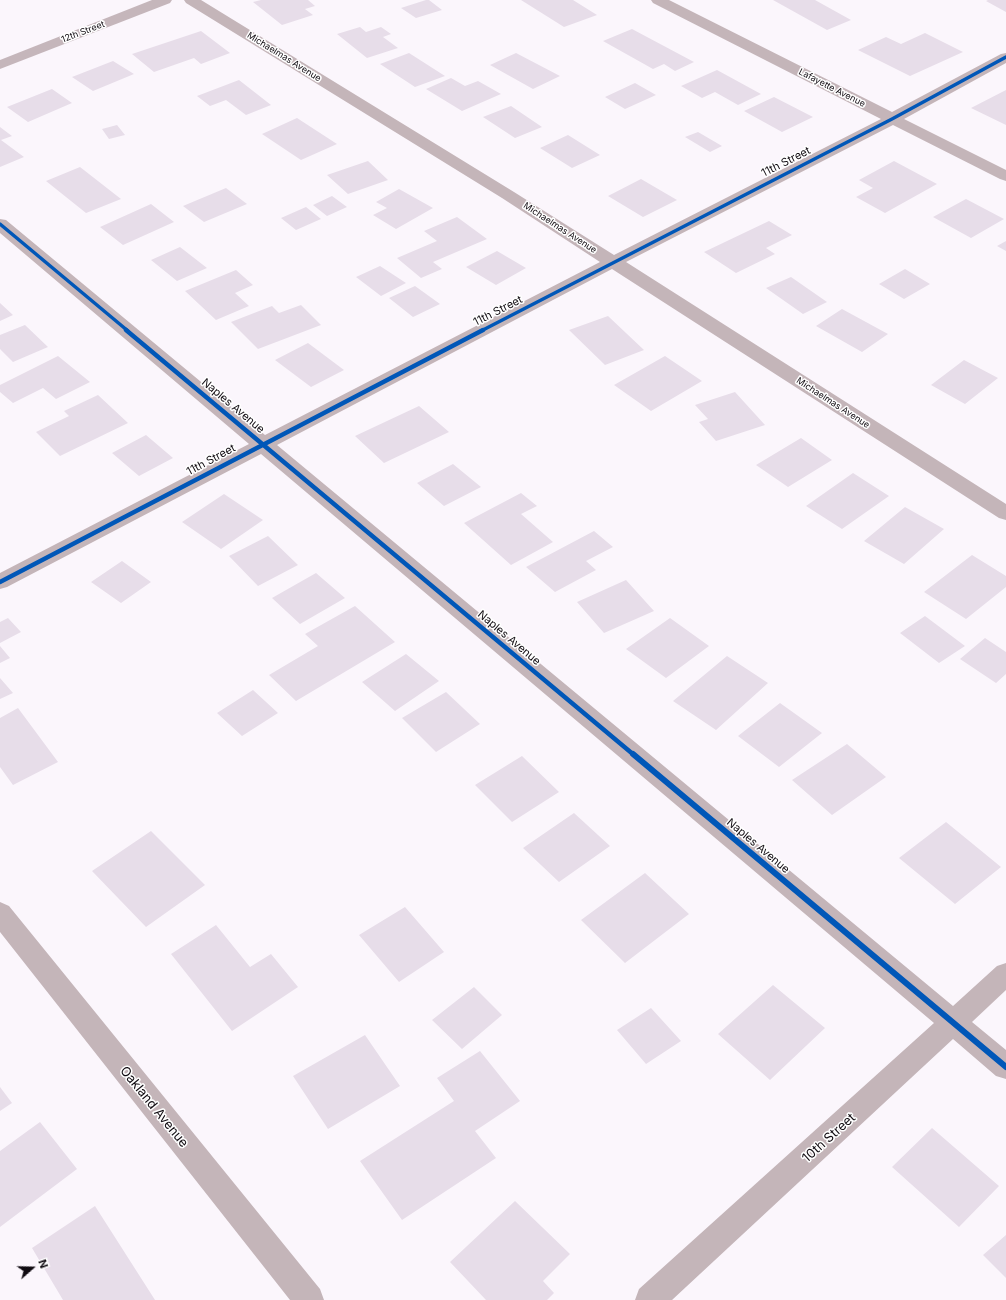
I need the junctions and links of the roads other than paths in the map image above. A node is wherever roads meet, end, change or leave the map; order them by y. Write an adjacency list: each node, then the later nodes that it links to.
1 (165, 0): 5 (main road, 12th Street)
2 (191, 0): 9 (street, Michaelmas Avenue)
3 (658, 0): 6 (street, Lafayette Avenue)
4 (1006, 57): 6 (street, 11th Street)
5 (0, 65)
6 (892, 119): 7 (street, Lafayette Avenue); 9 (street, 11th Street)
7 (1006, 176)
8 (0, 224): 10 (street, Naples Avenue)
9 (613, 262): 10 (street, 11th Street); 11 (street, Michaelmas Avenue)
10 (263, 444): 12 (street, 11th Street); 15 (street, Naples Avenue)
11 (1006, 513)
12 (0, 582)
13 (0, 913): 17 (street, Oakland Avenue)
14 (1006, 974): 15 (street, 10th Street)
15 (954, 1023): 16 (street, Naples Avenue); 18 (street, 10th Street)
16 (1006, 1067)
17 (309, 1300)
18 (650, 1300)

